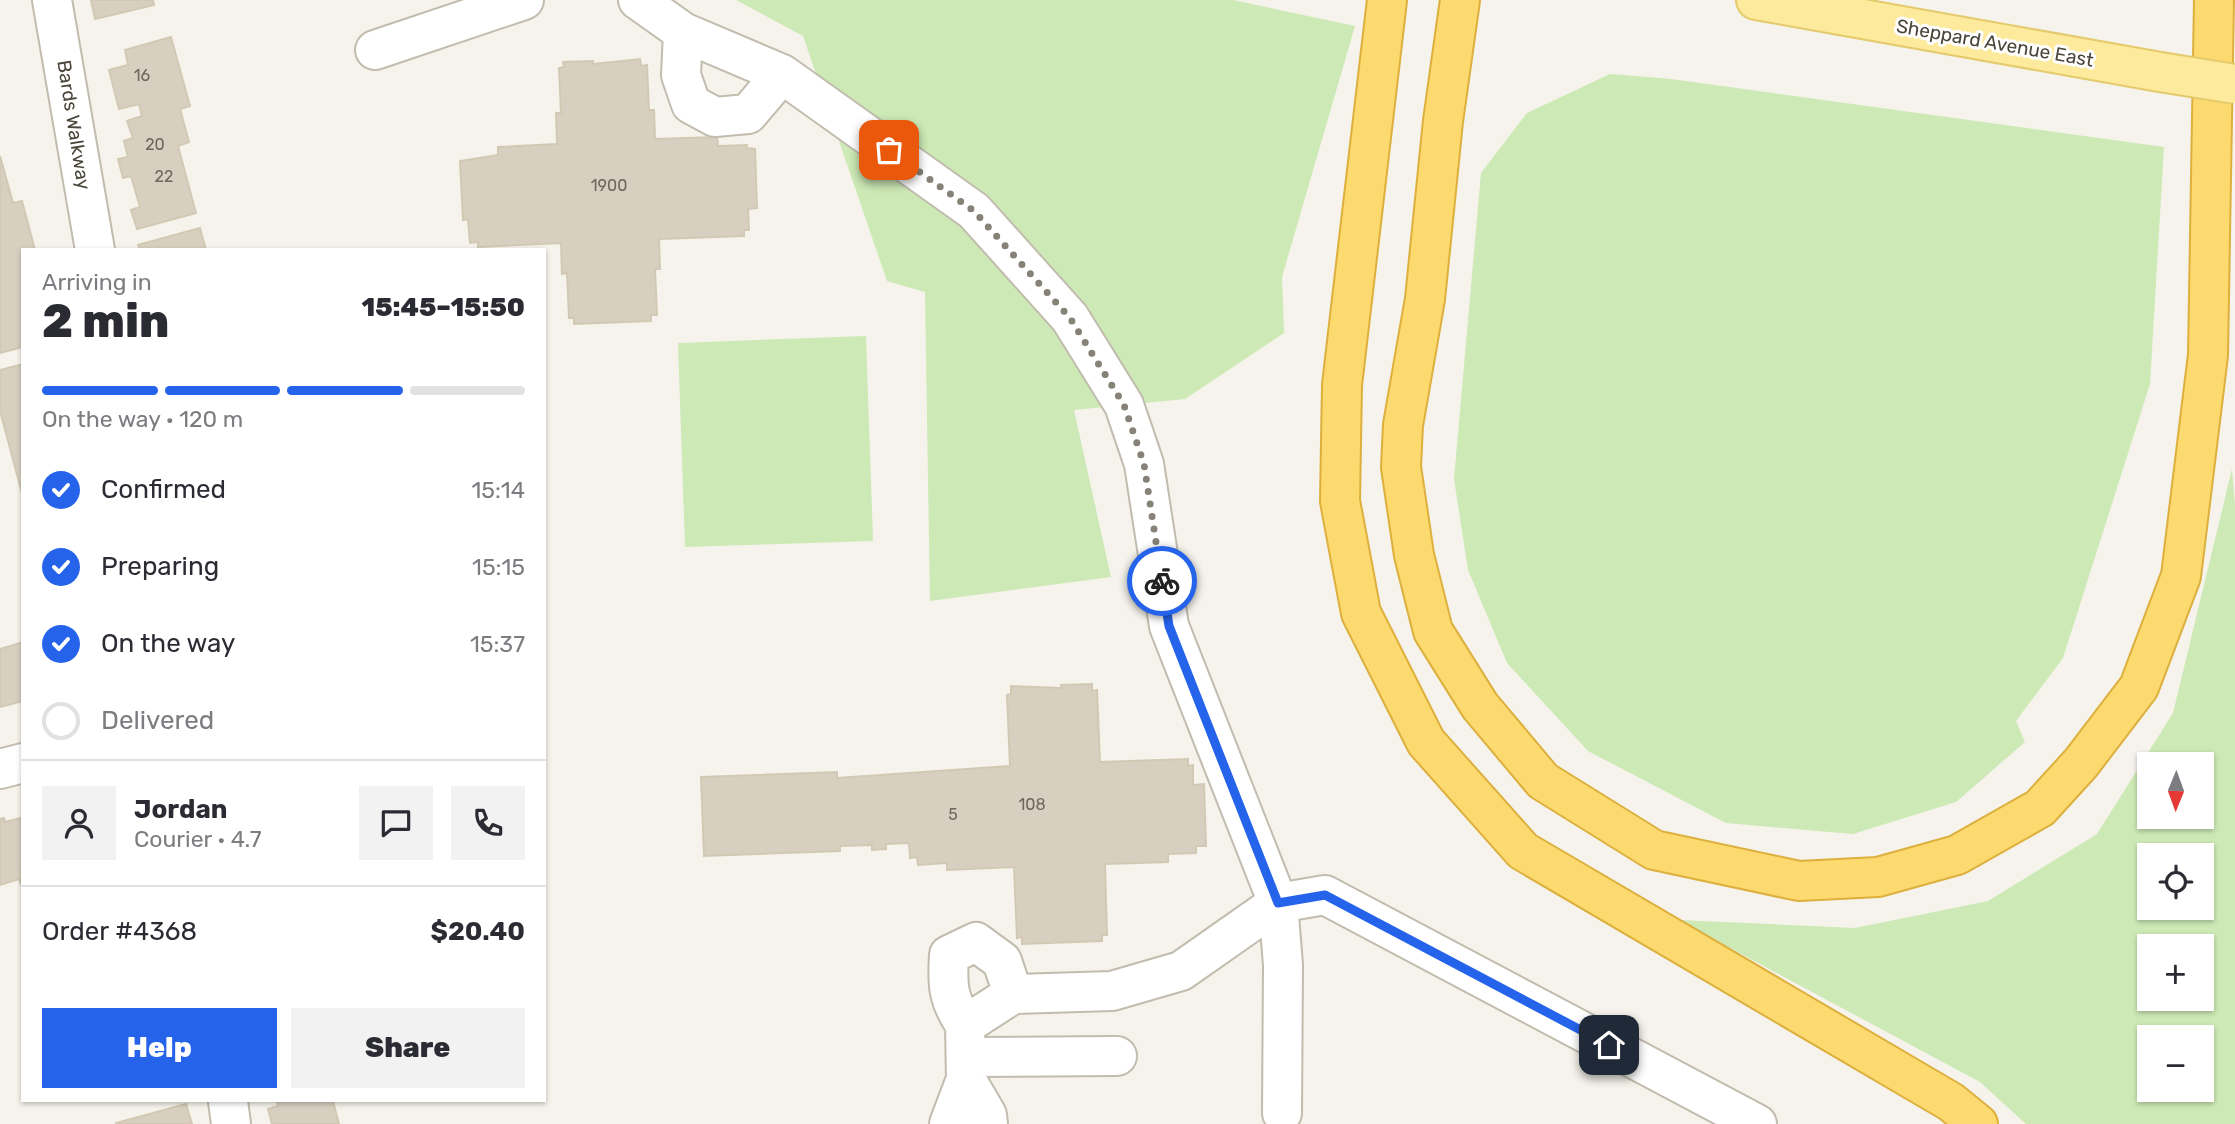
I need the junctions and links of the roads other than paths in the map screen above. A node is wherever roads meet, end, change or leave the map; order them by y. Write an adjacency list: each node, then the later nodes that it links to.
1 (52, 0): 14 (street, Bards Walkway)
2 (524, 0): 10 (street)
3 (638, 0): 9 (street)
4 (1387, 0): 27 (highway)
5 (1460, 0): 7 (highway)
6 (1756, 0): 13 (main road, Sheppard Avenue East, bridge)
7 (2214, 0)
8 (2228, 0): 11 (highway)
9 (683, 32): 12 (street); 12 (street)
10 (375, 50)
11 (2235, 67)
12 (782, 74): 17 (street)
13 (2235, 84)
14 (95, 248)
15 (21, 764): 16 (street)
16 (0, 769)
17 (1278, 903): 18 (street); 22 (street); 26 (street)
18 (1013, 994): 19 (street); 19 (street)
19 (966, 1054): 20 (street); 24 (street); 25 (street)
20 (1116, 1056)
21 (228, 1102): 23 (street)
22 (1282, 1113)
23 (231, 1124)
24 (949, 1124)
25 (988, 1124)
26 (1757, 1124)
27 (1978, 1124)

